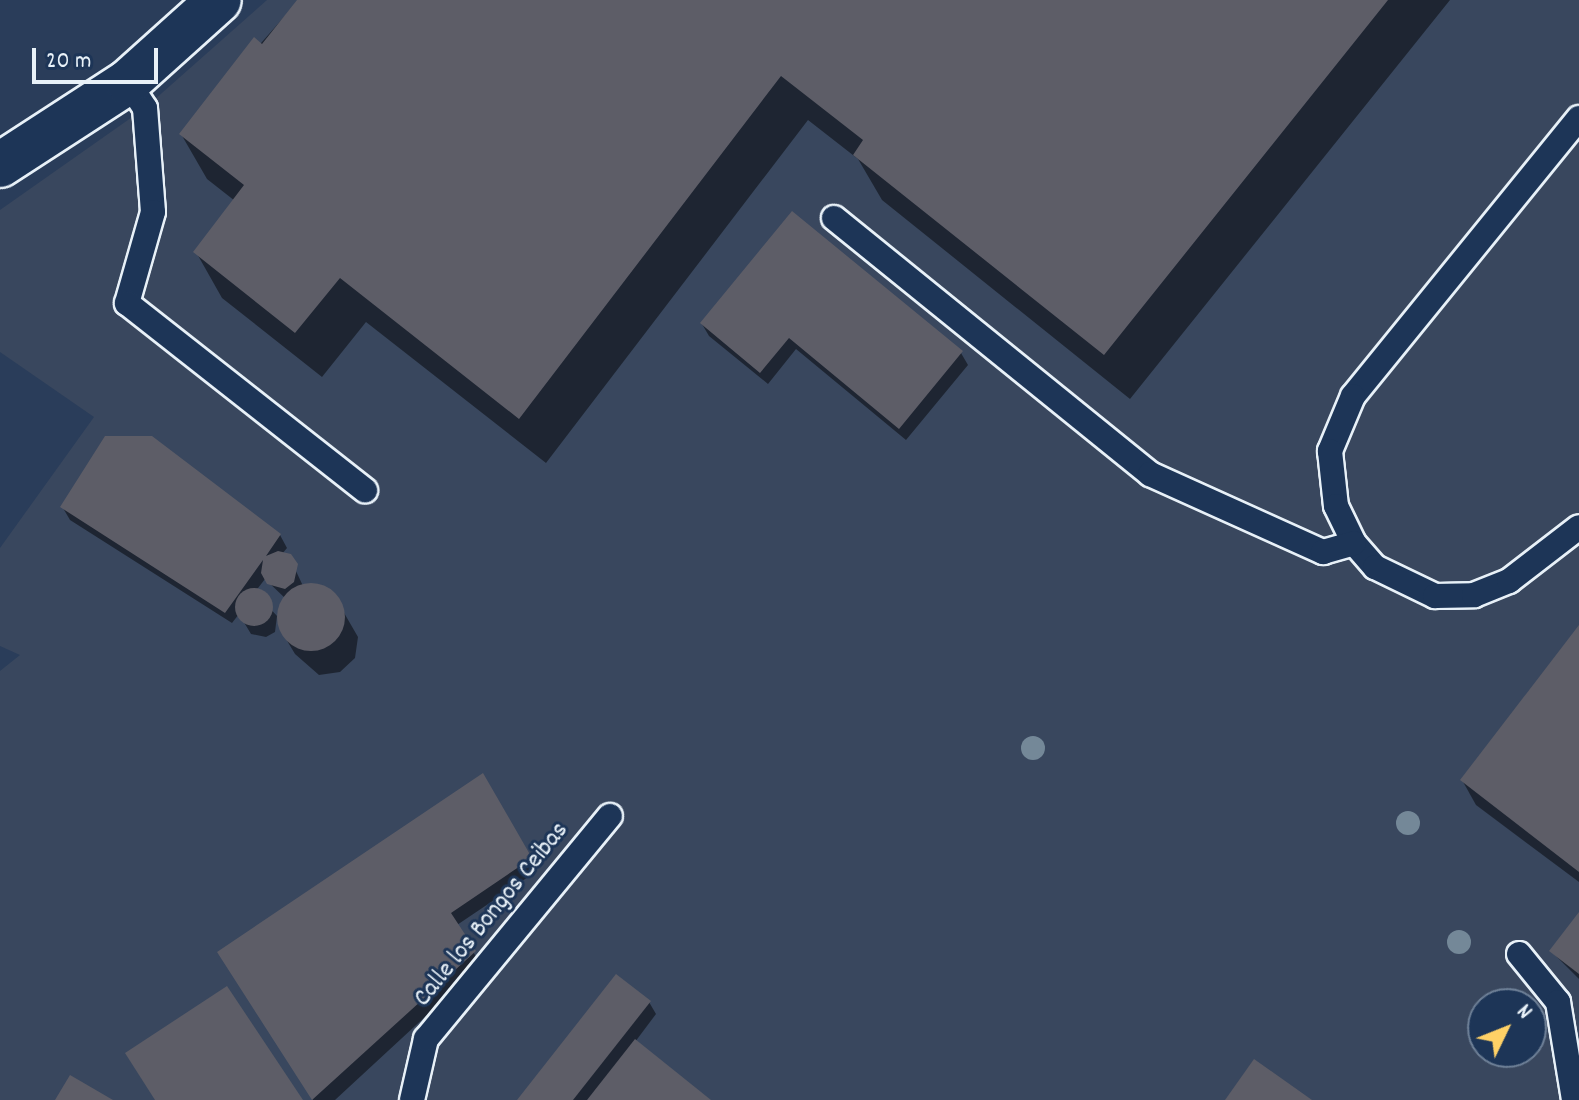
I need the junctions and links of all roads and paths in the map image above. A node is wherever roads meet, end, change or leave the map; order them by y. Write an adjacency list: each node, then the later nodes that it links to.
1 (219, 0): 2 (street)
2 (128, 82): 4 (street); 6 (lane)
3 (1579, 118): 8 (lane)
4 (0, 165)
5 (834, 218): 8 (lane)
6 (365, 490)
7 (1579, 527): 8 (lane)
8 (1354, 543)
9 (610, 816): 11 (lane, Calle los Bongos Ceibas)
10 (1519, 954): 12 (lane)
11 (412, 1100)
12 (1574, 1100)

